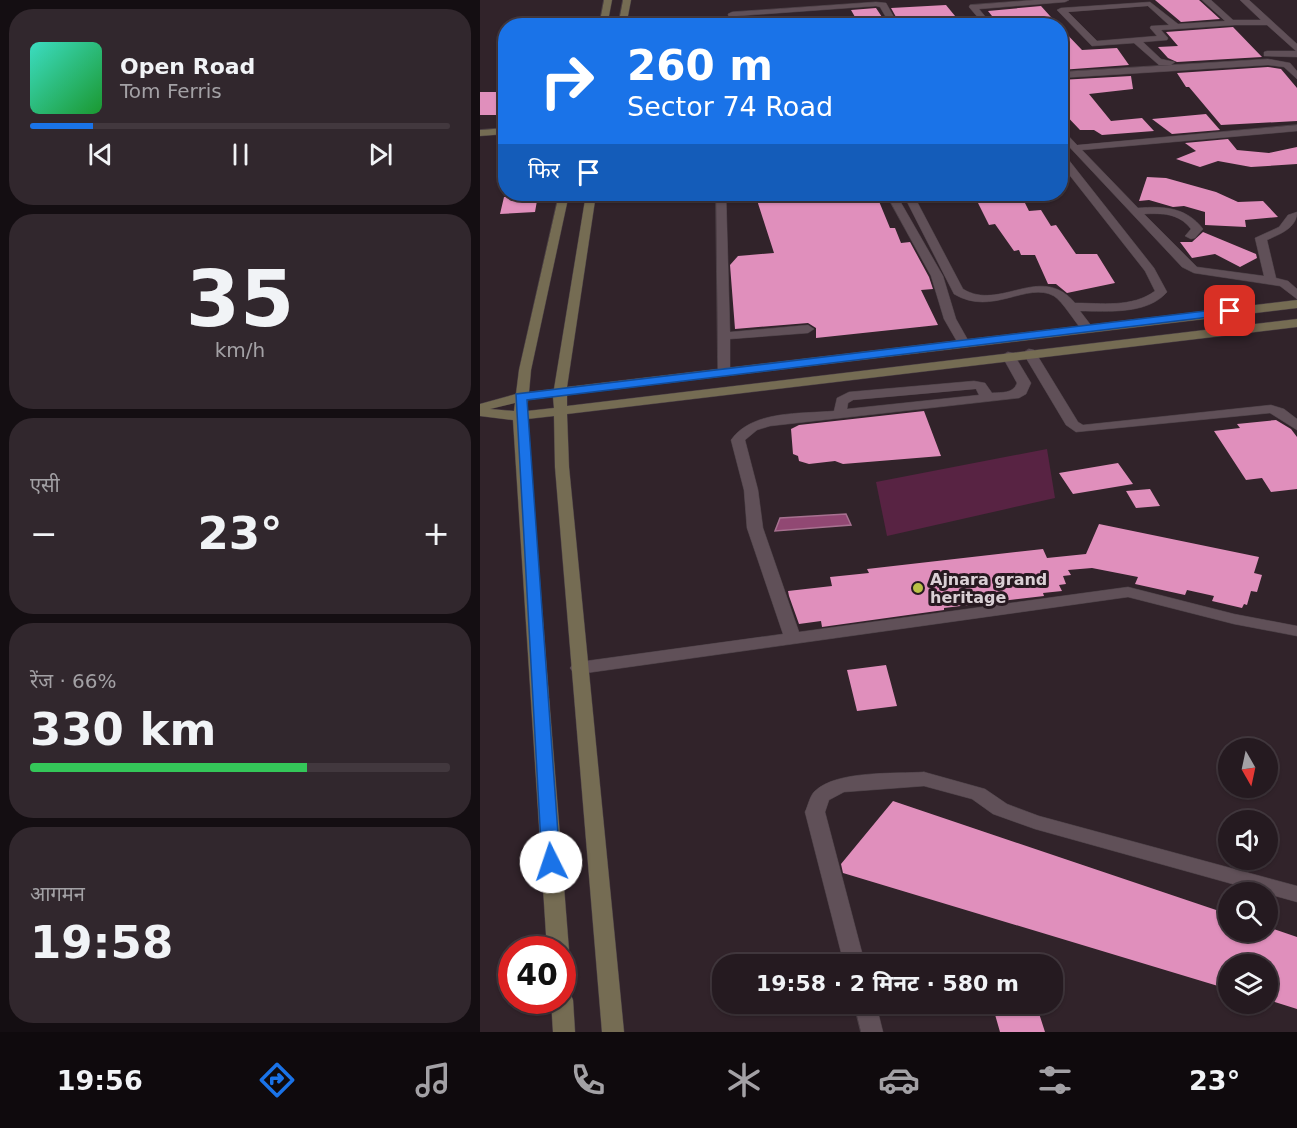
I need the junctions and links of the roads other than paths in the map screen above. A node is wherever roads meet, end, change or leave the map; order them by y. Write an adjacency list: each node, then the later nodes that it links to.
1 (608, 0): 8 (street)
2 (627, 0): 9 (street)
3 (1065, 0): 6 (street)
4 (1206, 0): 16 (street)
5 (1244, 0): 15 (street)
6 (1037, 1): 7 (street)
7 (970, 4): 12 (street)
8 (605, 18)
9 (624, 18)
10 (733, 18): 11 (street)
11 (890, 18)
12 (983, 18)
13 (1067, 18): 17 (street)
14 (1068, 20): 18 (street)
15 (1266, 20): 16 (street); 19 (street)
16 (1231, 22): 17 (street)
17 (1177, 27): 18 (street)
18 (1135, 40): 20 (street)
19 (1297, 51): 20 (street)
20 (1159, 62): 21 (street)
21 (1068, 68)
22 (1068, 74): 23 (street)
23 (1297, 76)
24 (1297, 128): 28 (street)
25 (498, 132): 26 (street)
26 (480, 133)
27 (1068, 140): 28 (street)
28 (1074, 148): 35 (street)
29 (1068, 166): 41 (street)
30 (562, 201): 52 (street)
31 (590, 201): 53 (street)
32 (721, 201): 45 (street)
33 (895, 201): 46 (street)
34 (912, 201): 41 (street)
35 (1135, 212): 37 (street); 38 (street)
36 (1297, 215): 38 (street)
37 (1191, 236)
38 (1272, 280): 39 (street)
39 (1297, 295)
40 (1297, 304): 43 (street)
41 (1069, 307): 43 (street)
42 (1297, 323): 47 (street)
43 (1087, 327): 46 (street)
44 (808, 329): 45 (street)
45 (724, 336): 49 (street)
46 (963, 342): 49 (street)
47 (1029, 353): 48 (street); 50 (street)
48 (1008, 356): 51 (street); 53 (street)
49 (724, 371): 53 (street)
50 (1046, 381): 51 (street); 56 (street)
51 (1023, 383): 58 (street)
52 (520, 397): 53 (street); 54 (street); 55 (street)
53 (561, 401): 55 (street); 59 (street)
54 (480, 410): 55 (street)
55 (520, 416): 61 (street)
56 (1297, 426)
57 (1297, 631): 58 (street)
58 (793, 638): 59 (street)
59 (579, 668): 66 (street)
60 (1297, 894): 62 (street)
61 (557, 936)
62 (851, 954)
63 (563, 1014): 65 (street)
64 (868, 1014): 67 (street)
65 (564, 1032)
66 (613, 1032)
67 (872, 1032)

